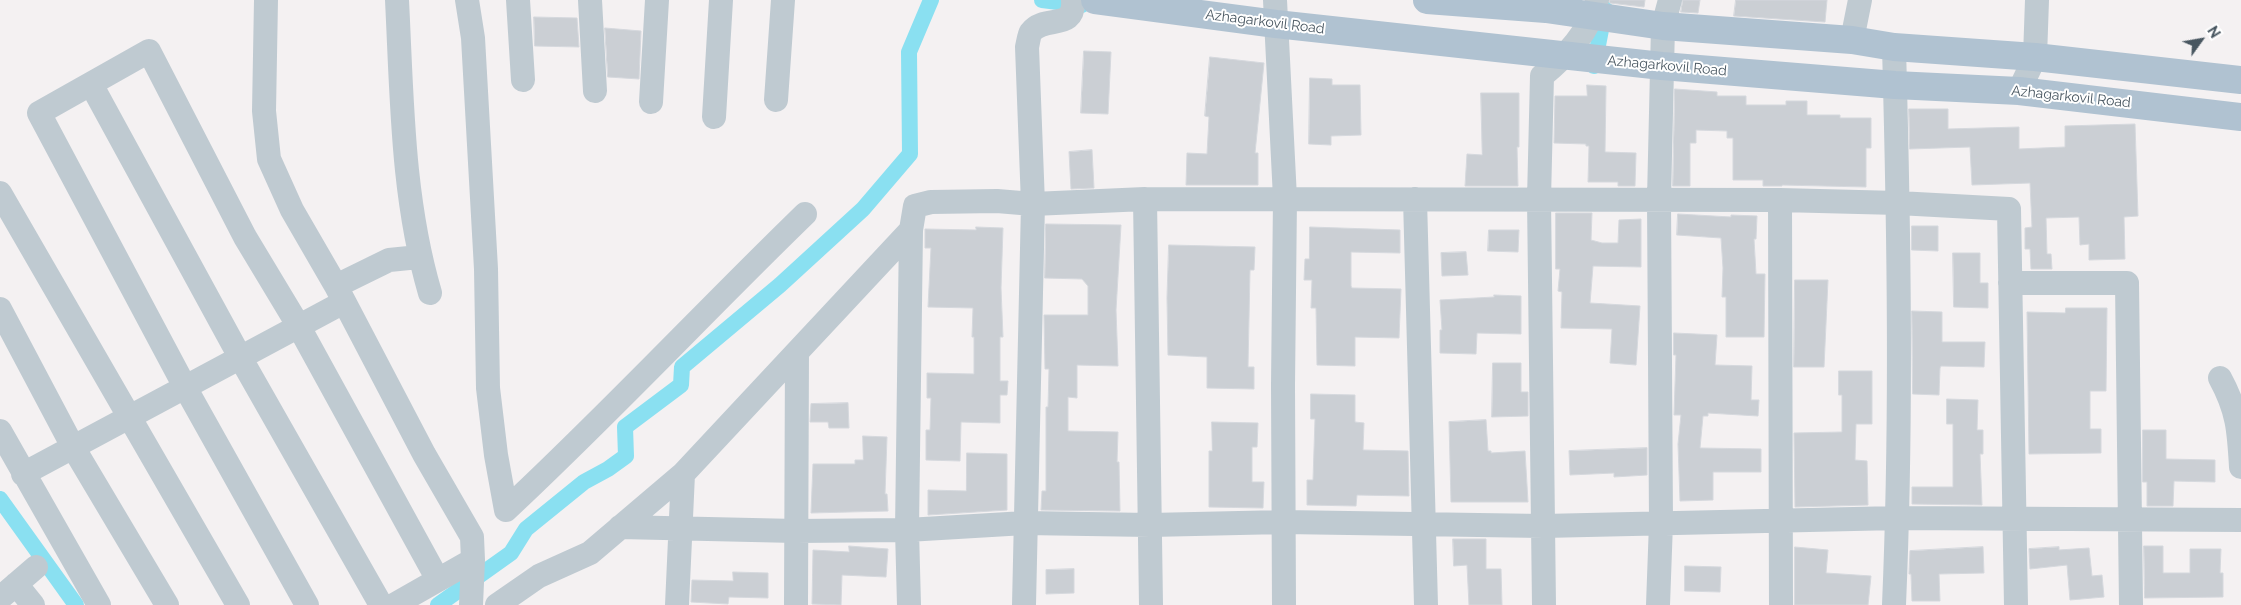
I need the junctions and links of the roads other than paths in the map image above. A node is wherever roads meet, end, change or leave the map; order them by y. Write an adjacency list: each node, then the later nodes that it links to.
1 (266, 0): 47 (street)
2 (397, 0): 44 (street)
3 (467, 0): 42 (street)
4 (518, 0): 23 (street)
5 (590, 0): 27 (street)
6 (657, 0): 30 (street)
7 (722, 0): 31 (street)
8 (783, 0): 29 (street)
9 (1427, 0): 14 (main road)
10 (1670, 0): 17 (street)
11 (1860, 0): 18 (street)
12 (2036, 0): 20 (street)
13 (1079, 3): 16 (main road, Azhagarkovil Road); 41 (street)
14 (1546, 5): 15 (main road)
15 (1600, 13): 17 (main road); 21 (street)
16 (1276, 21): 21 (main road, Azhagarkovil Road); 34 (street)
17 (1663, 26): 18 (main road); 22 (street)
18 (1852, 40): 19 (main road)
19 (1894, 47): 20 (main road); 26 (street)
20 (2035, 57): 24 (main road); 28 (street)
21 (1575, 60): 22 (main road, Azhagarkovil Road); 37 (street)
22 (1662, 66): 26 (main road, Azhagarkovil Road); 38 (street)
23 (523, 80)
24 (2241, 80)
25 (91, 84): 49 (street); 51 (street); 53 (street)
26 (1895, 85): 28 (main road, Azhagarkovil Road); 40 (street)
27 (595, 91)
28 (2020, 91): 32 (main road, Azhagarkovil Road)
29 (776, 100)
30 (650, 102)
31 (714, 117)
32 (2241, 117)
33 (0, 193): 54 (street)
34 (1285, 198): 35 (street); 36 (street); 65 (street)
35 (1415, 198): 37 (street); 68 (street)
36 (1145, 199): 41 (street); 69 (street)
37 (1538, 199): 38 (street); 70 (street)
38 (1659, 199): 39 (street); 67 (street)
39 (1780, 200): 40 (street); 64 (street)
40 (1898, 202): 45 (street); 60 (street)
41 (1033, 204): 43 (street); 66 (street)
42 (805, 214)
43 (912, 230): 50 (street); 73 (street)
44 (419, 257): 46 (street); 47 (street)
45 (2010, 283): 61 (street); 62 (street)
46 (430, 293)
47 (340, 294): 49 (street); 77 (street)
48 (0, 309): 56 (street)
49 (298, 326): 51 (street); 76 (street)
50 (797, 352): 59 (street); 74 (street)
51 (240, 357): 53 (street); 84 (street)
52 (2220, 378): 57 (street)
53 (185, 387): 54 (street); 83 (street)
54 (129, 416): 56 (street); 82 (street)
55 (0, 431): 58 (street)
56 (74, 446): 58 (street); 81 (street)
57 (2241, 467)
58 (23, 474): 80 (street)
59 (683, 474): 71 (street); 72 (street)
60 (1898, 518): 61 (street); 64 (street); 97 (street)
61 (2015, 519): 62 (street); 98 (street)
62 (2130, 519): 63 (street); 99 (street)
63 (2241, 520)
64 (1781, 521): 67 (street); 96 (street)
65 (1284, 522): 68 (street); 69 (street); 92 (street)
66 (1025, 523): 69 (street); 73 (street); 90 (street)
67 (1661, 523): 70 (street); 95 (street)
68 (1424, 524): 70 (street); 93 (street)
69 (1150, 525): 91 (street)
70 (1543, 526): 94 (street)
71 (620, 527): 72 (street); 86 (street)
72 (679, 529): 74 (street); 87 (street)
73 (907, 530): 74 (street); 89 (street)
74 (796, 531): 88 (street)
75 (36, 567): 78 (street)
76 (438, 580): 77 (street); 85 (street)
77 (472, 583)
78 (8, 591): 79 (street)
79 (33, 605)
80 (99, 605)
81 (167, 605)
82 (238, 605)
83 (307, 605)
84 (381, 605)
85 (394, 605)
86 (497, 605)
87 (677, 605)
88 (796, 605)
89 (909, 605)
90 (1024, 605)
91 (1151, 605)
92 (1284, 605)
93 (1426, 605)
94 (1544, 605)
95 (1658, 605)
96 (1781, 605)
97 (1894, 605)
98 (2016, 605)
99 (2131, 605)

